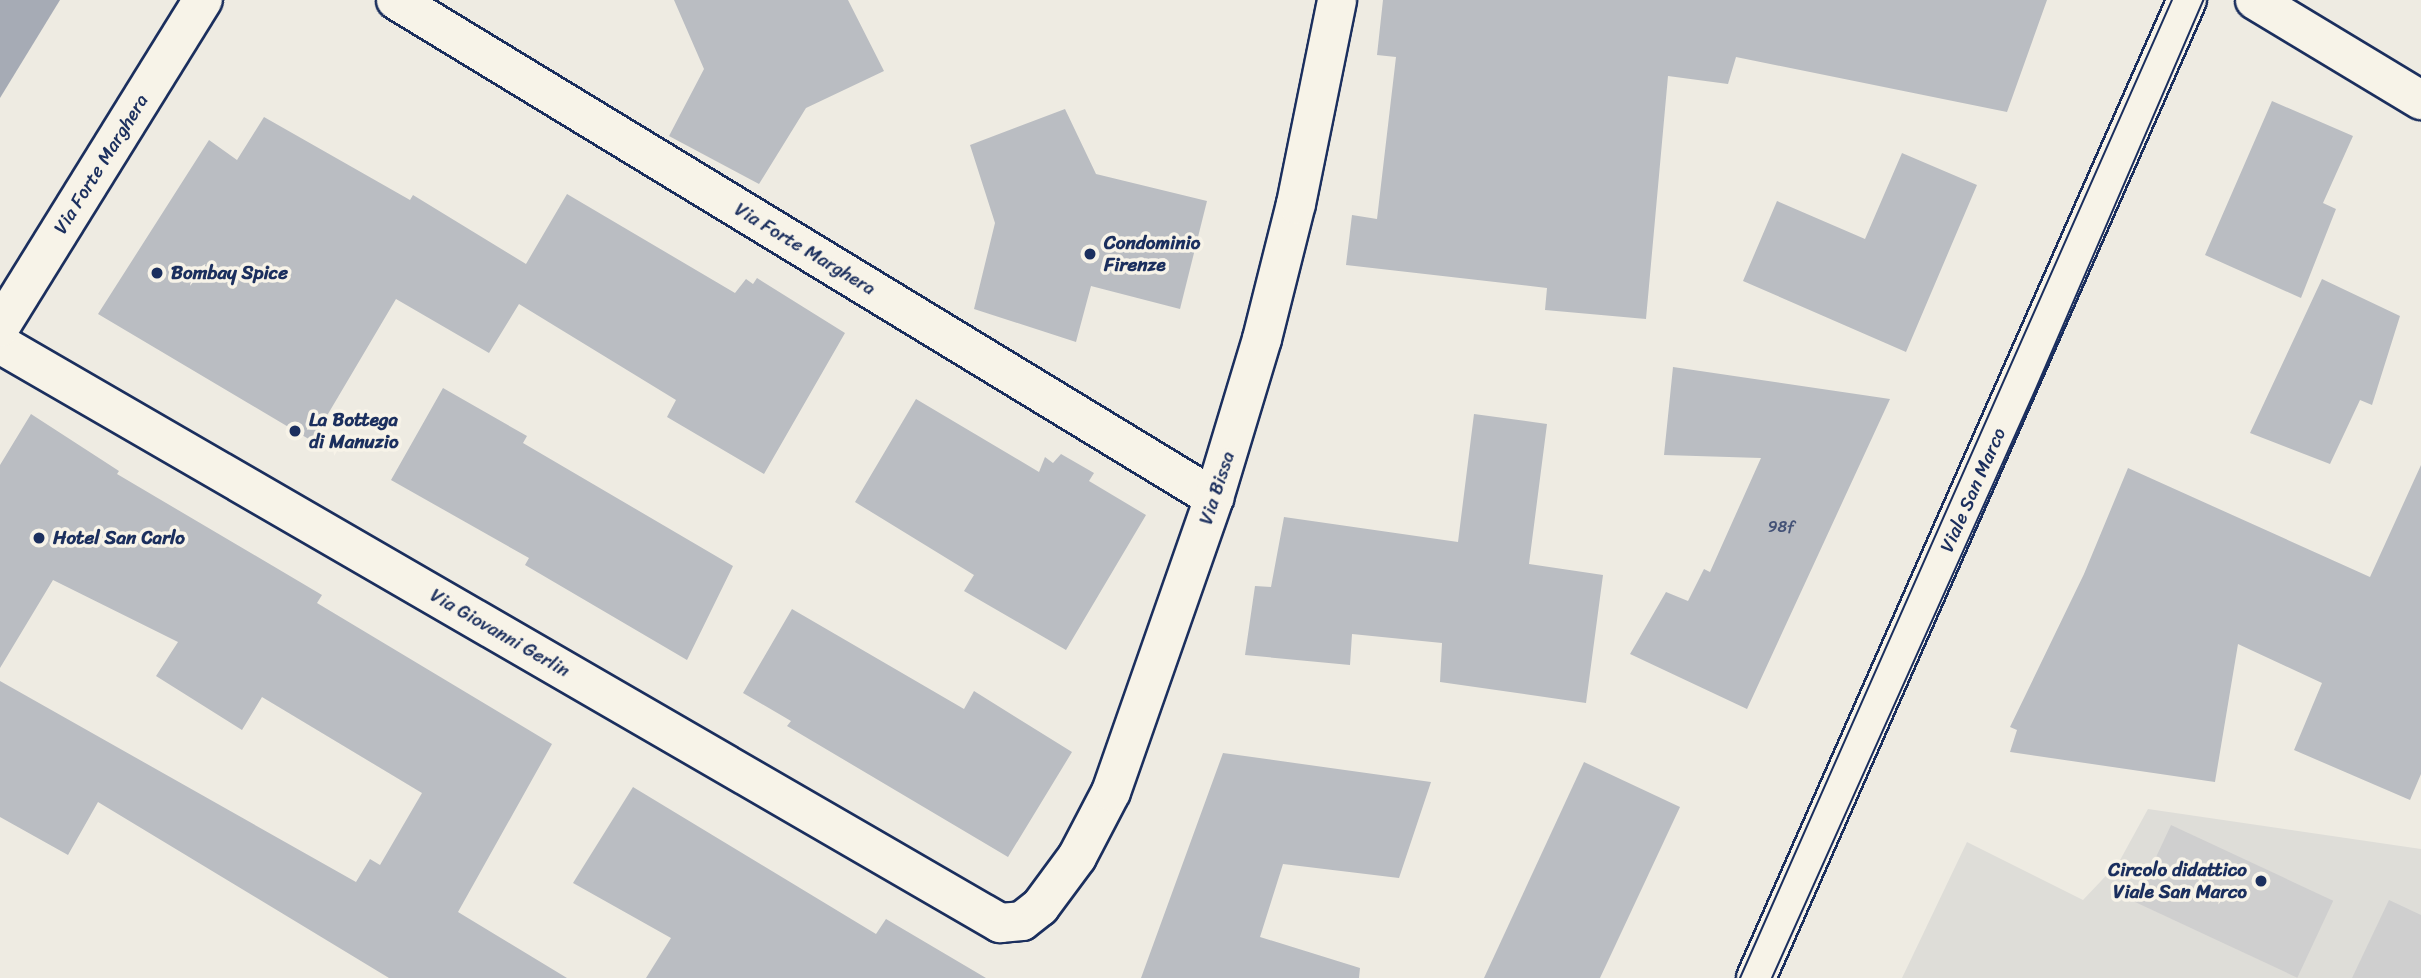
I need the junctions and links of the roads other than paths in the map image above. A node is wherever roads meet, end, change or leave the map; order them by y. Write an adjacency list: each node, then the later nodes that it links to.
1 (203, 0): 7 (street, Via Forte Marghera)
2 (396, 0): 9 (street, Via Forte Marghera)
3 (1337, 0): 9 (street, Via Bissa)
4 (2187, 0): 11 (street, Viale San Marco)
5 (2256, 0): 6 (street)
6 (2421, 100)
7 (0, 327)
8 (0, 344): 10 (street, Via Giovanni Gerlin)
9 (1214, 498): 10 (street, Via Bissa)
10 (1000, 923)
11 (1756, 978)

